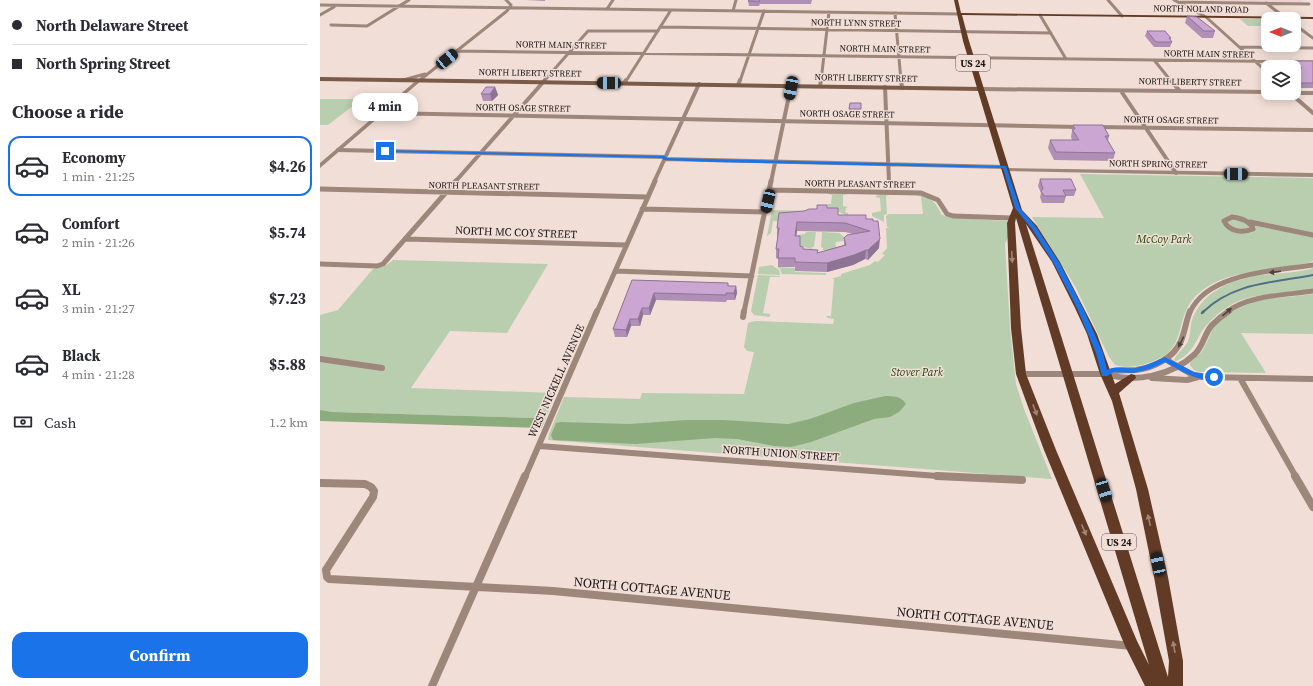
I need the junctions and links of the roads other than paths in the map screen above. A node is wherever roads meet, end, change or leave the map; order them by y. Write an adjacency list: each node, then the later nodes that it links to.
1 (409, 0): 14 (street)
2 (506, 0): 16 (street)
3 (613, 0): 17 (street)
4 (736, 0): 19 (street)
5 (956, 0): 24 (main road, US 24)
6 (1108, 0): 27 (street)
7 (1174, 0): 9 (street)
8 (1303, 0): 11 (street)
9 (1178, 2): 10 (street); 28 (street)
10 (1266, 3): 11 (street); 22 (street)
11 (1309, 4): 15 (street)
12 (320, 6): 13 (street, NORTH NOLAND ROAD)
13 (336, 6): 14 (street, NORTH NOLAND ROAD); 25 (street)
14 (398, 7): 16 (street, NORTH NOLAND ROAD); 32 (street)
15 (1313, 7)
16 (509, 9): 17 (street, NORTH NOLAND ROAD); 43 (street)
17 (607, 9): 18 (street, NORTH NOLAND ROAD)
18 (671, 10): 19 (street, NORTH NOLAND ROAD); 33 (street)
19 (733, 11): 20 (street, NORTH NOLAND ROAD)
20 (764, 11): 21 (street, NORTH NOLAND ROAD); 34 (street)
21 (829, 12): 23 (street, NORTH NOLAND ROAD); 36 (street)
22 (1278, 12)
23 (895, 13): 24 (street, NORTH NOLAND ROAD); 37 (street)
24 (960, 14): 26 (main road, NORTH NOLAND ROAD); 38 (main road, US 24)
25 (320, 15)
26 (1040, 15): 27 (main road, NORTH NOLAND ROAD); 39 (street)
27 (1122, 16): 28 (main road, NORTH NOLAND ROAD)
28 (1206, 17): 31 (main road, NORTH NOLAND ROAD); 41 (street)
29 (1301, 18): 30 (main road, NORTH NOLAND ROAD)
30 (1313, 18)
31 (1261, 19)
32 (331, 25)
33 (659, 29): 34 (street, NORTH LYNN STREET); 44 (street, NORTH LYNN STREET); 45 (street)
34 (758, 29): 36 (street, NORTH LYNN STREET); 46 (street)
35 (1301, 29): 40 (street)
36 (827, 30): 37 (street, NORTH LYNN STREET); 47 (street)
37 (897, 31): 38 (street, NORTH LYNN STREET); 48 (street)
38 (964, 32): 39 (street, NORTH LYNN STREET); 49 (main road, US 24)
39 (1051, 33): 50 (street)
40 (1313, 38)
41 (1239, 47): 42 (street); 52 (street)
42 (1313, 48)
43 (457, 51): 44 (street, NORTH MAIN STREET); 55 (street)
44 (570, 52): 45 (street, NORTH MAIN STREET); 59 (street)
45 (644, 53): 46 (street, NORTH MAIN STREET); 60 (street)
46 (749, 54): 47 (street, NORTH MAIN STREET); 62 (street)
47 (824, 55): 48 (street, NORTH MAIN STREET); 64 (street)
48 (899, 56): 49 (street, NORTH MAIN STREET); 66 (street)
49 (972, 58): 50 (street, NORTH MAIN STREET); 67 (main road, US 24)
50 (1066, 59): 51 (street, NORTH MAIN STREET)
51 (1154, 60): 52 (street, NORTH MAIN STREET); 69 (street)
52 (1254, 61): 53 (street, NORTH MAIN STREET); 54 (street)
53 (1313, 62)
54 (1261, 67)
55 (432, 71): 57 (street); 58 (street)
56 (320, 79): 57 (main road, NORTH LIBERTY STREET)
57 (401, 80): 58 (main road, NORTH LIBERTY STREET)
58 (420, 80): 59 (main road, NORTH LIBERTY STREET); 74 (street)
59 (544, 82): 60 (main road, NORTH LIBERTY STREET); 76 (street)
60 (624, 83): 61 (main road, NORTH LIBERTY STREET)
61 (699, 84): 62 (main road, NORTH LIBERTY STREET); 77 (street, WEST NICKELL AVENUE)
62 (738, 85): 63 (main road, NORTH LIBERTY STREET)
63 (791, 86): 64 (main road, NORTH LIBERTY STREET); 78 (street)
64 (820, 86): 65 (main road, NORTH LIBERTY STREET)
65 (885, 87): 66 (main road, NORTH LIBERTY STREET); 79 (street)
66 (902, 88): 67 (main road, NORTH LIBERTY STREET)
67 (981, 89): 68 (street, NORTH LIBERTY STREET); 80 (main road, US 24)
68 (1121, 91): 69 (street, NORTH LIBERTY STREET); 83 (street)
69 (1180, 91): 70 (street, NORTH LIBERTY STREET)
70 (1261, 92)
71 (1301, 93): 72 (street)
72 (1313, 93)
73 (1298, 100): 75 (street)
74 (382, 113): 76 (street, NORTH OSAGE STREET); 85 (street)
75 (1313, 113)
76 (513, 116): 77 (street, NORTH OSAGE STREET); 86 (street)
77 (683, 119): 78 (street, NORTH OSAGE STREET); 87 (street, WEST NICKELL AVENUE)
78 (784, 121): 79 (street, NORTH OSAGE STREET); 88 (street)
79 (887, 123): 80 (street, NORTH OSAGE STREET); 89 (street)
80 (992, 125): 81 (street, NORTH OSAGE STREET); 91 (main road, US 24)
81 (1087, 127)
82 (1095, 127): 83 (street, NORTH OSAGE STREET)
83 (1147, 128): 84 (street, NORTH OSAGE STREET); 92 (street)
84 (1313, 130)
85 (338, 150): 86 (street, NORTH SPRING STREET); 90 (street)
86 (479, 153): 87 (street, NORTH SPRING STREET); 97 (street)
87 (665, 158): 88 (street, NORTH SPRING STREET); 98 (street, WEST NICKELL AVENUE)
88 (776, 162): 89 (street, NORTH SPRING STREET); 96 (street)
89 (889, 165): 91 (street, NORTH SPRING STREET); 94 (street)
90 (320, 166)
91 (1005, 168): 92 (street, NORTH SPRING STREET); 99 (main road, US 24)
92 (1176, 173): 93 (street, NORTH SPRING STREET)
93 (1312, 175)
94 (889, 182)
95 (320, 189): 97 (street, NORTH PLEASANT STREET)
96 (770, 190): 101 (street); 102 (street, NORTH PLEASANT STREET)
97 (445, 193): 98 (street, NORTH PLEASANT STREET); 105 (street)
98 (647, 197): 100 (street, WEST NICKELL AVENUE)
99 (1017, 208): 102 (main road); 118 (main road); 135 (main road, US 24)
100 (642, 209): 101 (street); 106 (street, WEST NICKELL AVENUE)
101 (766, 212): 110 (street)
102 (1012, 218): 117 (main road, one-way to 117)
103 (1250, 222): 103 (street); 104 (street)
104 (1313, 235)
105 (405, 239): 106 (street, NORTH MC COY STREET); 107 (street)
106 (626, 245): 109 (street, WEST NICKELL AVENUE)
107 (320, 264)
108 (1313, 264): 114 (street, one-way to 114)
109 (615, 271): 110 (street); 125 (street, WEST NICKELL AVENUE)
110 (752, 276): 112 (street)
111 (1313, 291): 115 (street, one-way to 111)
112 (743, 318)
113 (320, 359): 116 (street)
114 (1165, 360): 115 (street); 118 (street)
115 (1177, 367): 119 (street); 120 (street)
116 (382, 368)
117 (1021, 374): 118 (street); 132 (main road, one-way to 132)
118 (1104, 374): 121 (street); 124 (main road)
119 (1144, 377): 120 (street); 121 (street)
120 (1201, 377): 122 (street)
121 (1131, 378): 124 (main road)
122 (1240, 378): 123 (street); 128 (street)
123 (1313, 379)
124 (1113, 393): 136 (main road, one-way to 124)
125 (539, 446): 126 (street, NORTH UNION STREET); 131 (street, WEST NICKELL AVENUE)
126 (1022, 480)
127 (320, 483): 131 (street, NORTH COTTAGE AVENUE)
128 (1305, 492): 129 (street); 130 (street)
129 (1313, 492)
130 (1313, 507)
131 (477, 587): 132 (street, NORTH COTTAGE AVENUE); 133 (street, WEST NICKELL AVENUE)
132 (1132, 646): 134 (main road)
133 (432, 686)
134 (1154, 686)
135 (1163, 686)
136 (1175, 686)

